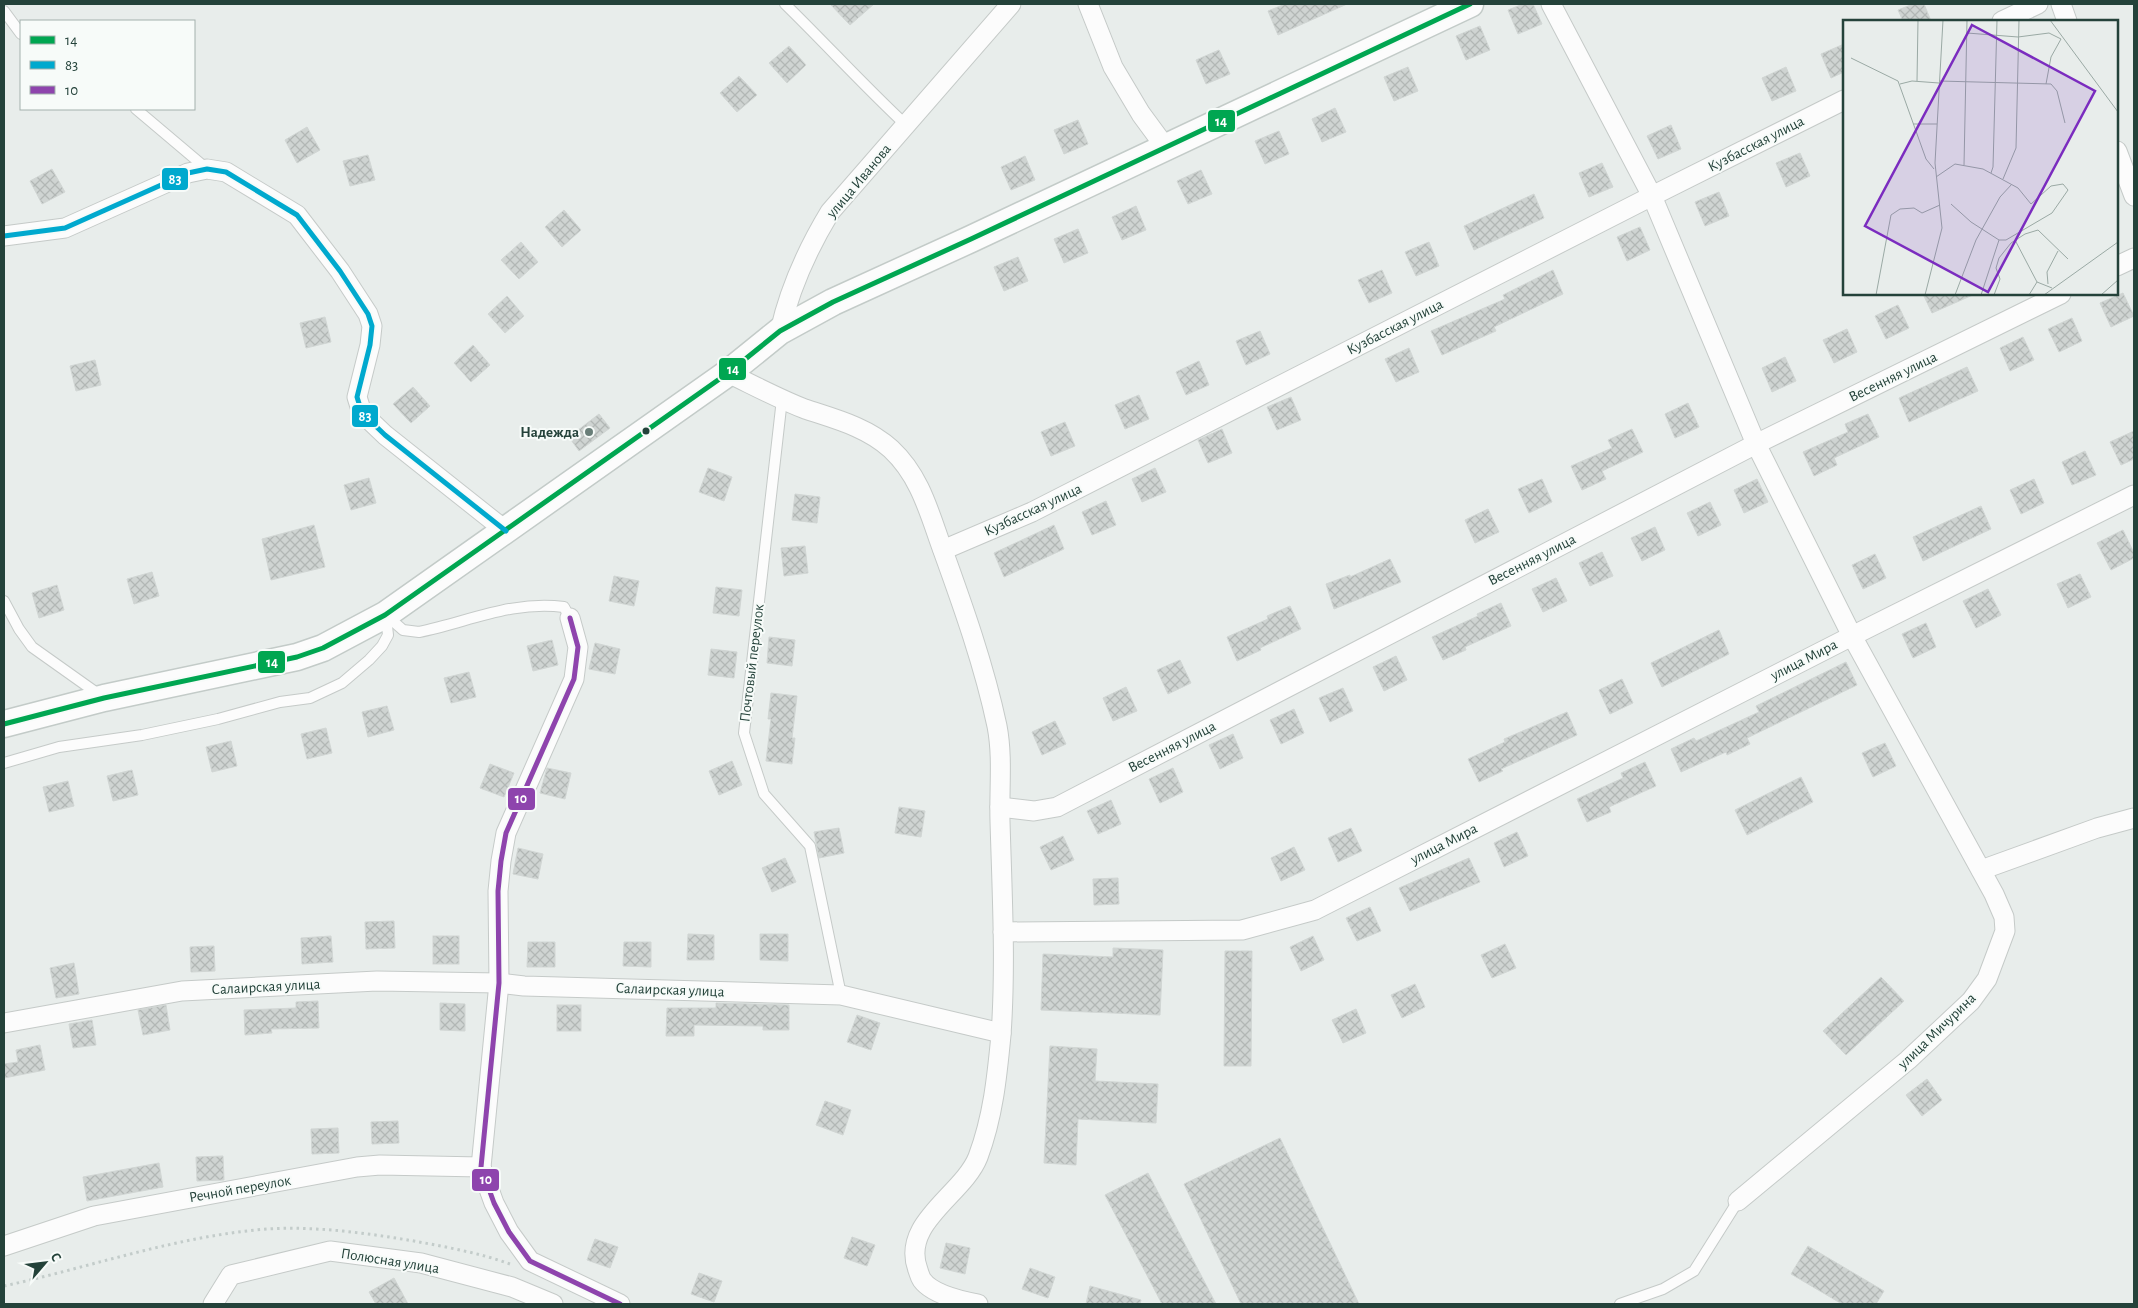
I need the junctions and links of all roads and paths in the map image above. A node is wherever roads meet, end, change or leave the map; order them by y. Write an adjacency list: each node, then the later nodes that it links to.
1 (785, 4): 14 (lane)
2 (1011, 4): 14 (street, улица Иванова)
3 (1088, 4): 15 (street)
4 (1470, 4): 15 (street)
5 (1551, 4): 18 (street)
6 (2038, 4): 9 (street)
7 (2061, 4): 10 (street)
8 (4, 11): 11 (lane)
9 (2004, 20)
10 (2067, 20)
11 (20, 33)
12 (1843, 100): 18 (street, Кузбасская улица)
13 (137, 110): 17 (lane)
14 (907, 126): 24 (street, улица Иванова)
15 (1166, 148): 24 (street)
16 (2118, 154): 19 (street)
17 (207, 169): 20 (street); 29 (street)
18 (1652, 196): 27 (street); 30 (street, Кузбасская улица)
19 (2134, 196)
20 (4, 236)
21 (2134, 258): 22 (street)
22 (2118, 266)
23 (2059, 295): 27 (street, Весенняя улица)
24 (780, 331): 25 (street)
25 (728, 373): 26 (street); 29 (street)
26 (782, 399): 30 (street); 43 (lane, Почтовый переулок)
27 (1756, 444): 34 (street); 38 (street, Весенняя улица)
28 (2134, 495): 34 (street, улица Мира)
29 (506, 531): 32 (street)
30 (943, 550): 38 (street)
31 (4, 601): 35 (lane)
32 (385, 615): 33 (lane); 35 (street); 37 (lane)
33 (570, 618): 42 (street)
34 (1852, 636): 40 (street, улица Мира); 41 (street, улица Мира)
35 (104, 698): 36 (street)
36 (4, 724)
37 (4, 763)
38 (1000, 807): 41 (street)
39 (2134, 818): 40 (street)
40 (1981, 870): 47 (street, улица Мичурина)
41 (1003, 932): 45 (street)
42 (499, 982): 43 (street, Салаирская улица); 44 (street, Салаирская улица); 46 (street)
43 (841, 995): 45 (street, Салаирская улица)
44 (4, 1023)
45 (1001, 1033): 52 (street)
46 (481, 1167): 48 (street, Речной переулок); 51 (street)
47 (1738, 1201): 53 (lane)
48 (4, 1246)
49 (213, 1304): 50 (street, Полюсная улица)
50 (552, 1304)
51 (620, 1304)
52 (978, 1304)
53 (1620, 1304)

